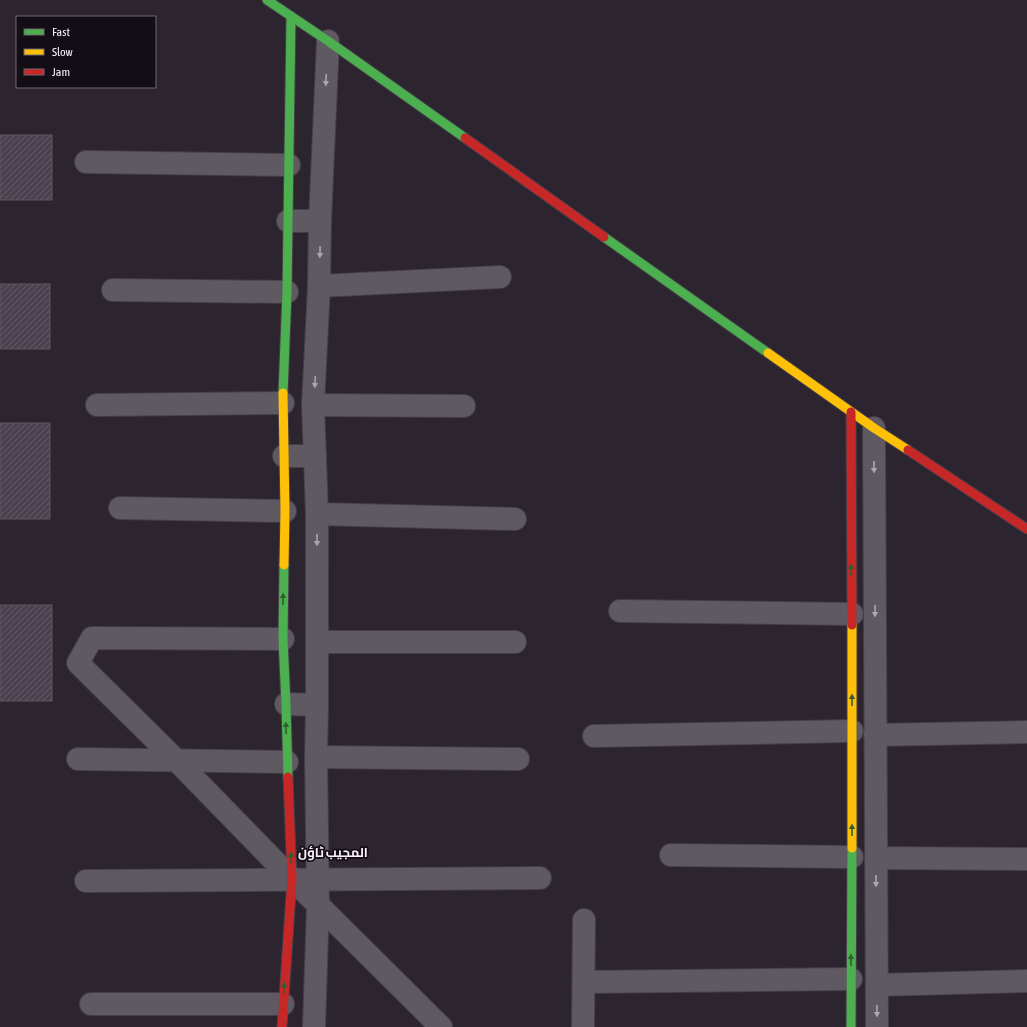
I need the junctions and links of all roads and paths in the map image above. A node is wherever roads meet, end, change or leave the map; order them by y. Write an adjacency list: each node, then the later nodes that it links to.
1 (267, 0): 2 (street)
2 (291, 16): 3 (street); 5 (street)
3 (328, 41): 7 (street, one-way to 7); 16 (street)
4 (86, 162): 5 (street)
5 (289, 165): 6 (street)
6 (288, 221): 7 (street); 11 (street)
7 (320, 221): 9 (street, one-way to 9)
8 (500, 277): 9 (street)
9 (319, 286): 14 (street, one-way to 14)
10 (112, 290): 11 (street)
11 (287, 292): 12 (street)
12 (283, 404): 13 (street); 18 (street)
13 (97, 405)
14 (314, 405): 15 (street); 19 (street)
15 (464, 406)
16 (851, 412): 17 (street); 26 (street, one-way to 16)
17 (874, 428): 24 (street); 34 (street, one-way to 34)
18 (284, 456): 19 (street); 21 (street)
19 (315, 456): 22 (street)
20 (120, 508): 21 (street)
21 (285, 511): 27 (street, one-way to 21)
22 (317, 514): 23 (street); 28 (street, one-way to 28)
23 (515, 519)
24 (1027, 529)
25 (620, 611): 26 (street)
26 (852, 614): 32 (street, one-way to 26)
27 (283, 639): 30 (street); 39 (street)
28 (317, 642): 29 (street); 31 (street)
29 (515, 642)
30 (286, 704): 31 (street); 40 (street, one-way to 30)
31 (317, 705): 36 (street)
32 (852, 731): 35 (street); 41 (street)
33 (1027, 732): 34 (street)
34 (875, 735): 42 (street)
35 (594, 736)
36 (316, 757): 37 (street); 49 (street)
37 (518, 758)
38 (78, 759): 39 (street)
39 (177, 761): 40 (street); 48 (street)
40 (287, 762): 48 (street, one-way to 40)
41 (852, 790): 42 (street); 44 (street, one-way to 41)
42 (875, 790): 45 (street)
43 (671, 855): 44 (street)
44 (852, 857): 53 (street, one-way to 44)
45 (876, 858): 46 (street); 56 (street, one-way to 56)
46 (1027, 859)
47 (540, 878): 49 (street)
48 (292, 879): 49 (street); 50 (street); 51 (street); 58 (street, one-way to 48)
49 (318, 879): 51 (street)
50 (86, 881)
51 (318, 905): 60 (street); 61 (street)
52 (584, 920): 54 (street)
53 (851, 979): 54 (street); 63 (street)
54 (584, 982): 62 (street)
55 (1027, 982): 56 (street)
56 (877, 985): 64 (street, one-way to 64)
57 (91, 1004): 58 (street)
58 (283, 1004): 59 (street)
59 (282, 1027)
60 (314, 1027)
61 (441, 1027)
62 (583, 1027)
63 (851, 1027)
64 (876, 1027)

